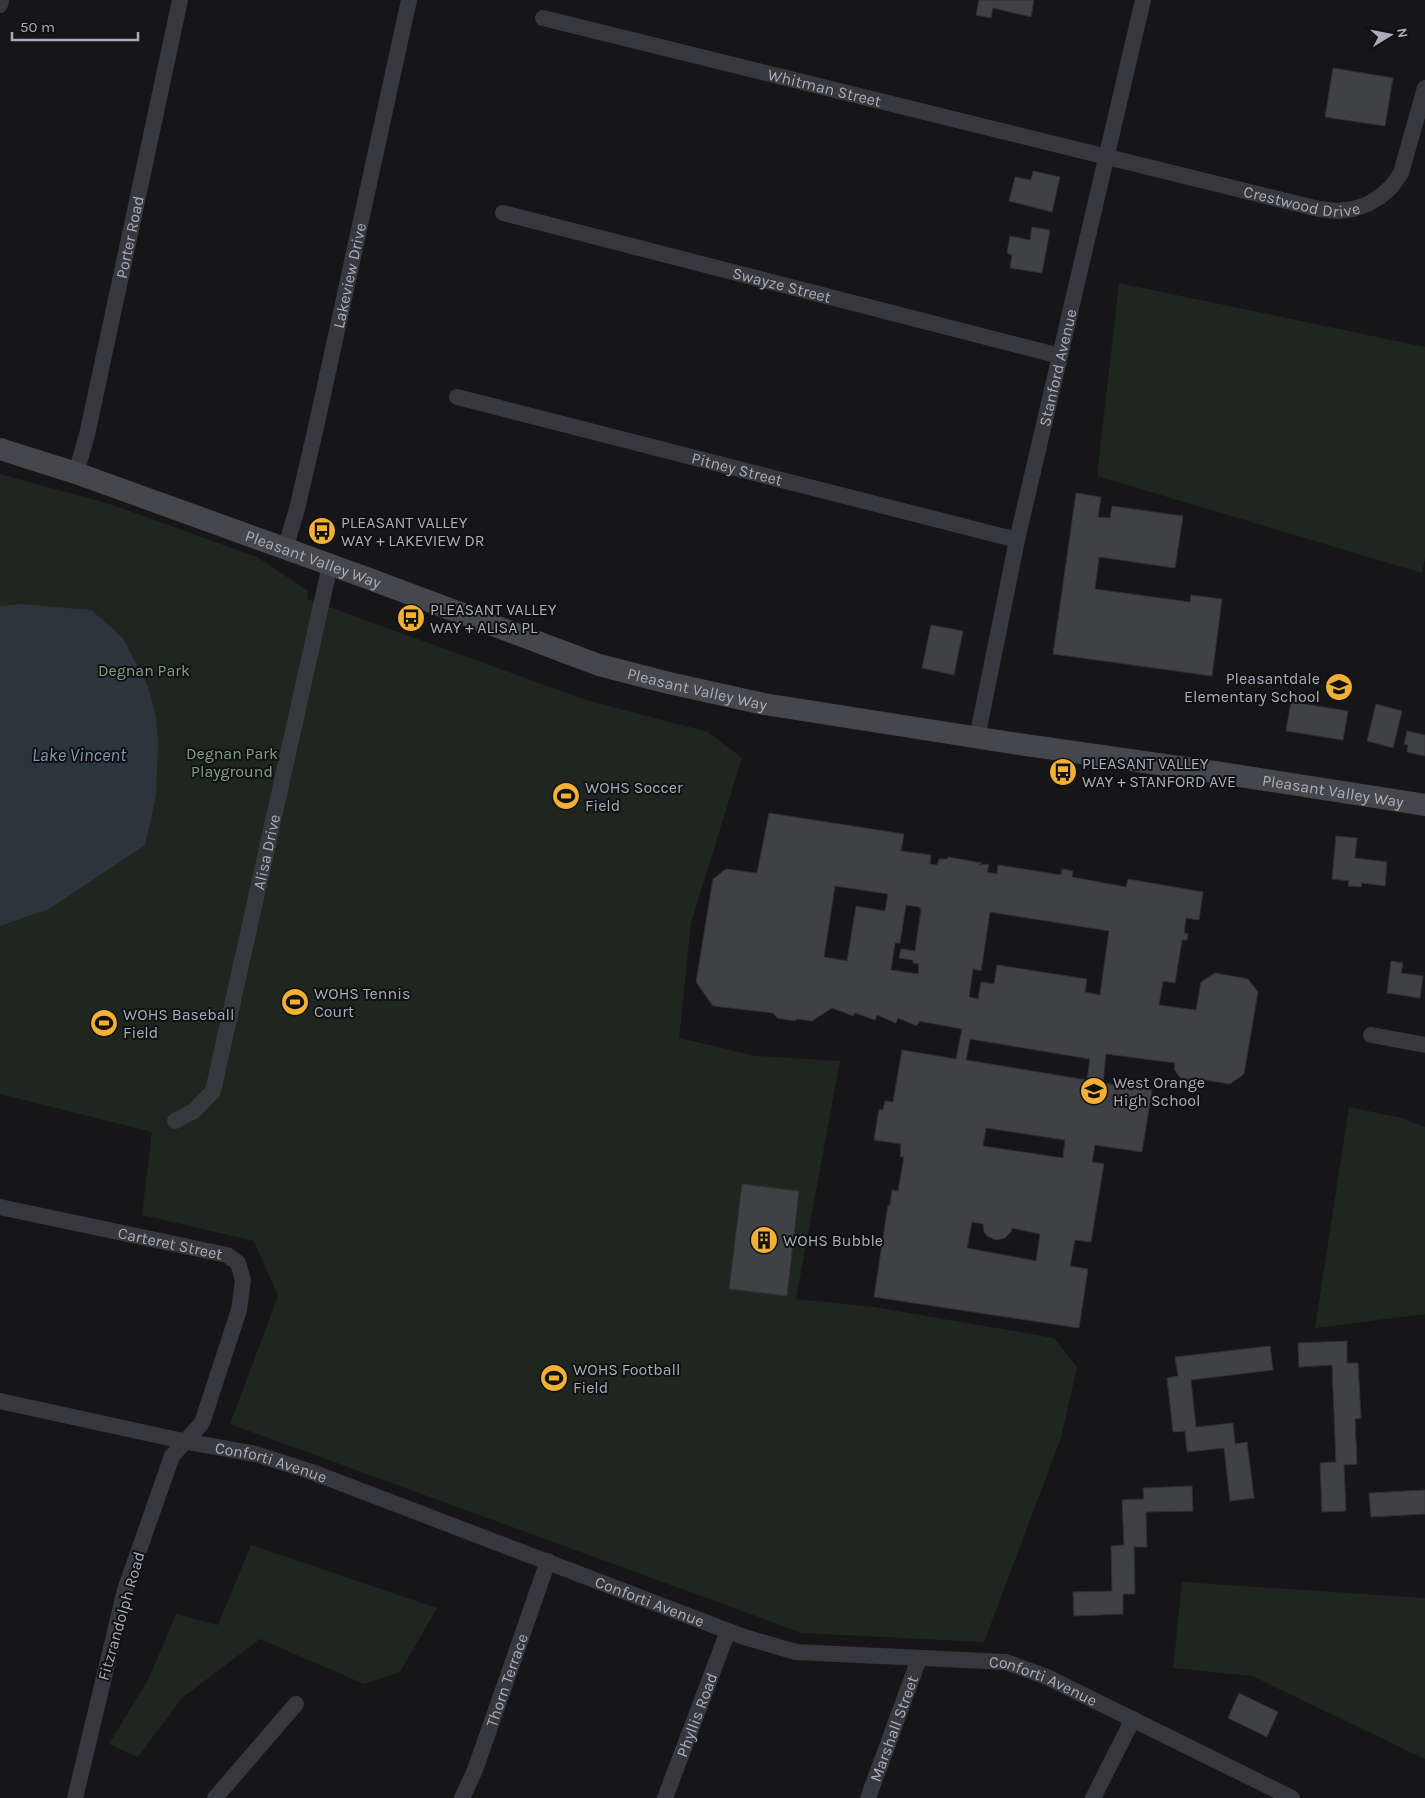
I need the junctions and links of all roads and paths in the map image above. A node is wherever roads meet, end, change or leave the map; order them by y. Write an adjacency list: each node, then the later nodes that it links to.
1 (1, 0): 5 (street)
2 (180, 0): 13 (street, Porter Road)
3 (409, 0): 15 (street, Lakeview Drive)
4 (1143, 0): 8 (street, Stanford Avenue)
5 (0, 5)
6 (543, 18): 8 (street, Whitman Street)
7 (1425, 88): 8 (street, Crestwood Drive)
8 (1106, 157): 10 (street, Stanford Avenue)
9 (503, 212): 10 (street, Swayze Street)
10 (1060, 356): 14 (street, Stanford Avenue)
11 (457, 397): 14 (street, Pitney Street)
12 (0, 449): 13 (main road, Pleasant Valley Way)
13 (76, 473): 15 (main road, Pleasant Valley Way)
14 (1017, 540): 17 (street, Stanford Avenue)
15 (285, 549): 16 (main road, Pleasant Valley Way)
16 (330, 565): 17 (main road, Pleasant Valley Way); 21 (street, Alisa Drive)
17 (977, 738): 18 (main road, Pleasant Valley Way)
18 (1425, 805)
19 (1371, 1035): 20 (street)
20 (1425, 1044)
21 (175, 1121)
22 (0, 1207): 24 (street, Carteret Street)
23 (0, 1401): 24 (street, Conforti Avenue)
24 (184, 1441): 25 (street, Conforti Avenue); 30 (street, Fitzrandolph Road)
25 (548, 1561): 26 (street, Conforti Avenue); 32 (street, Thorn Terrace)
26 (728, 1631): 27 (street, Conforti Avenue); 33 (street, Phyllis Road)
27 (919, 1658): 29 (street, Conforti Avenue); 34 (street, Marshall Street)
28 (296, 1704): 31 (street)
29 (1133, 1719): 35 (street); 36 (street, Conforti Avenue)
30 (75, 1798)
31 (215, 1798)
32 (462, 1798)
33 (665, 1798)
34 (868, 1798)
35 (1093, 1798)
36 (1292, 1798)

